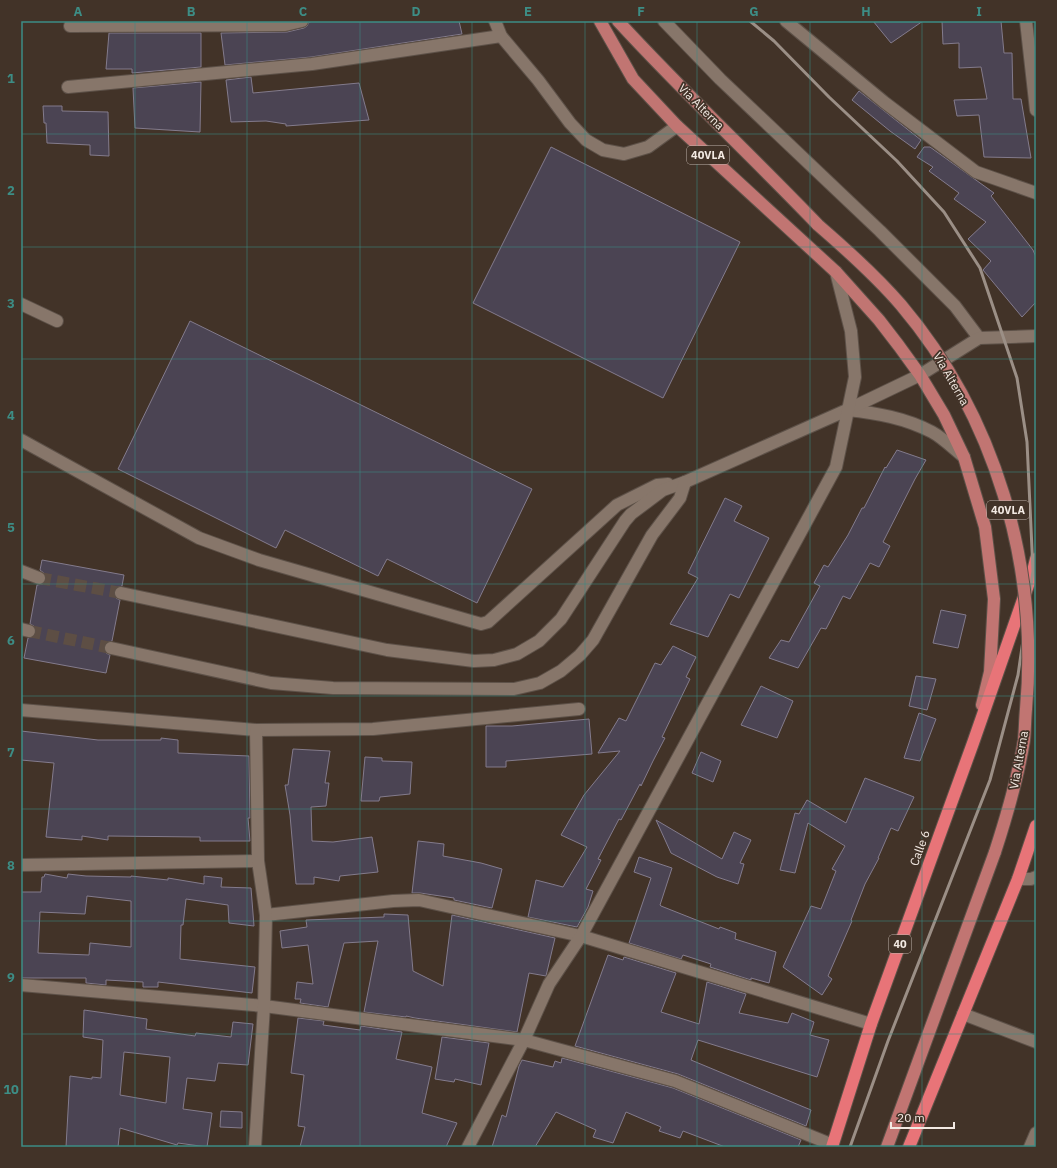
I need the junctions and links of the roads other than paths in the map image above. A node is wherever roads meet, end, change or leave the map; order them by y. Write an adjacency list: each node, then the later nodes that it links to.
1 (302, 21): 8 (street)
2 (495, 21): 9 (street)
3 (600, 21): 12 (main road, Via Alterna / 40VLA)
4 (618, 21): 50 (main road, Via Alterna / 40VLA, bridge)
5 (664, 21): 18 (street)
6 (786, 21): 13 (street)
7 (1026, 21): 11 (street)
8 (70, 26)
9 (501, 36): 10 (street); 12 (street)
10 (68, 87)
11 (1036, 110)
12 (677, 126): 14 (main road, Via Alterna / 40VLA)
13 (1036, 193)
14 (836, 272): 19 (main road, Via Alterna / 40VLA); 20 (street)
15 (21, 304): 16 (street)
16 (57, 321)
17 (1036, 336): 18 (street)
18 (979, 338): 19 (street)
19 (920, 375): 20 (street); 22 (main road, Via Alterna)
20 (847, 410): 22 (street); 23 (street); 39 (street)
21 (21, 440): 23 (street)
22 (964, 457): 32 (main road, Via Alterna)
23 (685, 482): 27 (street); 28 (street)
24 (1036, 559): 32 (highway, Calle 6 / 40)
25 (21, 571): 26 (street)
26 (39, 578)
27 (121, 593)
28 (111, 648)
29 (579, 708): 31 (street)
30 (21, 710): 31 (street)
31 (256, 730): 34 (street)
32 (973, 743): 43 (highway, Calle 6 / 40)
33 (1036, 826): 37 (highway)
34 (258, 861): 35 (street); 38 (street)
35 (21, 865)
36 (1036, 877): 37 (street)
37 (1018, 879): 42 (highway)
38 (266, 915): 39 (street); 41 (street)
39 (581, 936): 43 (street); 44 (street)
40 (21, 985): 41 (street)
41 (264, 1006): 44 (street); 48 (street)
42 (963, 1014): 45 (street); 51 (highway)
43 (871, 1024): 47 (highway, Calle 6 / 40)
44 (524, 1040): 47 (street); 49 (street)
45 (1036, 1042)
46 (1036, 1133): 52 (street)
47 (832, 1146)
48 (255, 1147)
49 (468, 1147)
50 (887, 1147)
51 (909, 1147)
52 (1030, 1147)

